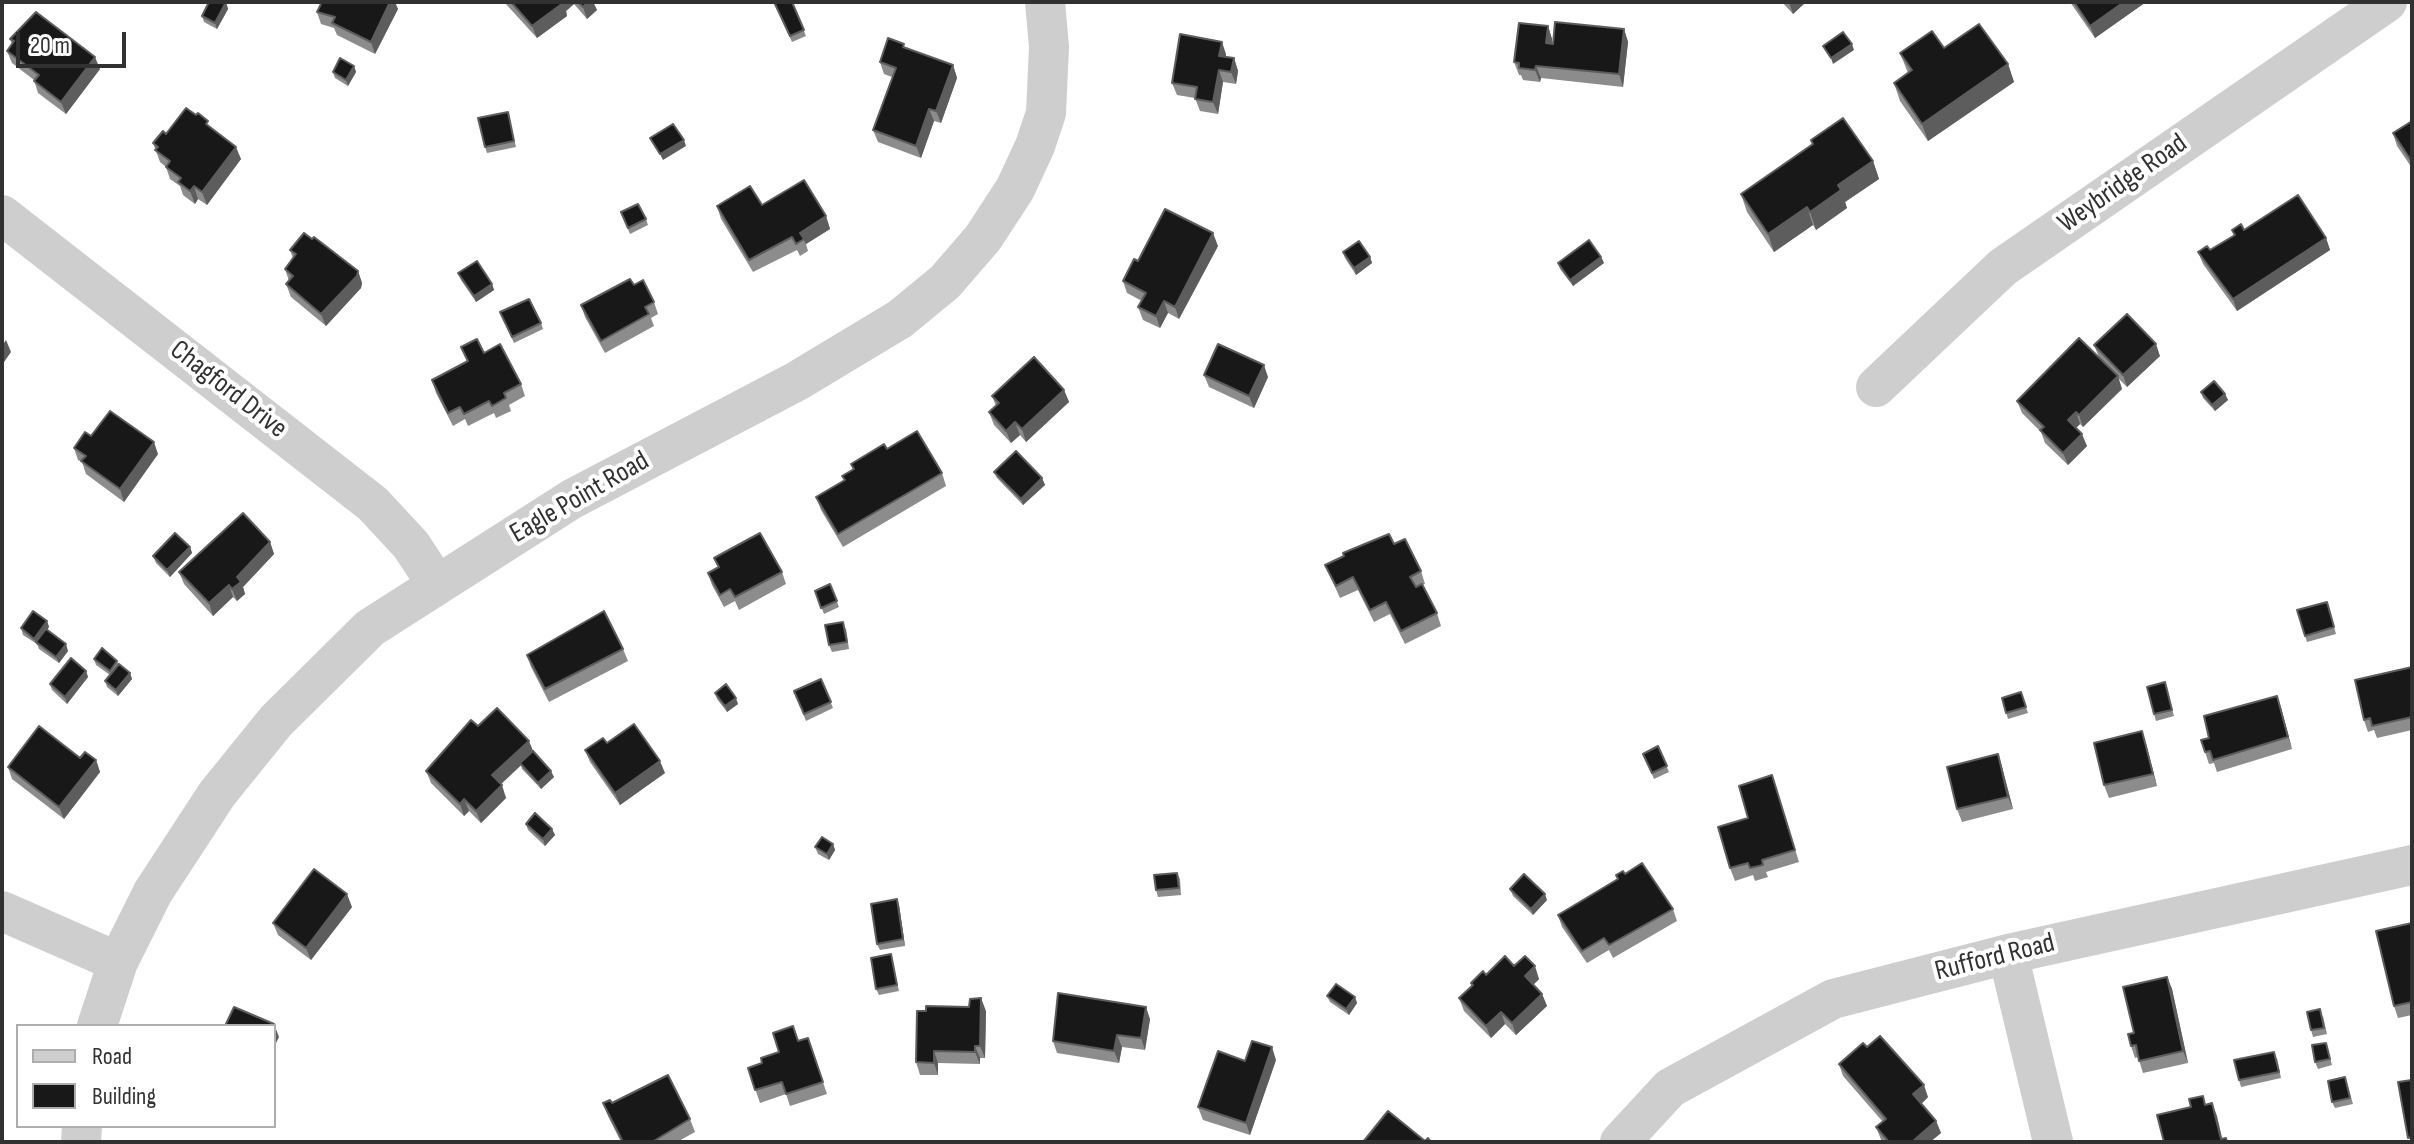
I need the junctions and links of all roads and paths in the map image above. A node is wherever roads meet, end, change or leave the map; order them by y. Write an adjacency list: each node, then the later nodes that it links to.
1 (1045, 2): 5 (street, Eagle Point Road)
2 (2387, 2): 4 (street, Weybridge Road)
3 (2, 215): 5 (street, Chagford Drive)
4 (1876, 387)
5 (436, 583): 9 (street, Eagle Point Road)
6 (2412, 865): 8 (street, Rufford Road)
7 (2, 911): 9 (street)
8 (2008, 954): 11 (street, Rufford Road); 12 (street)
9 (118, 962): 10 (street, Eagle Point Road)
10 (98, 1024)
11 (1620, 1142)
12 (2053, 1142)

